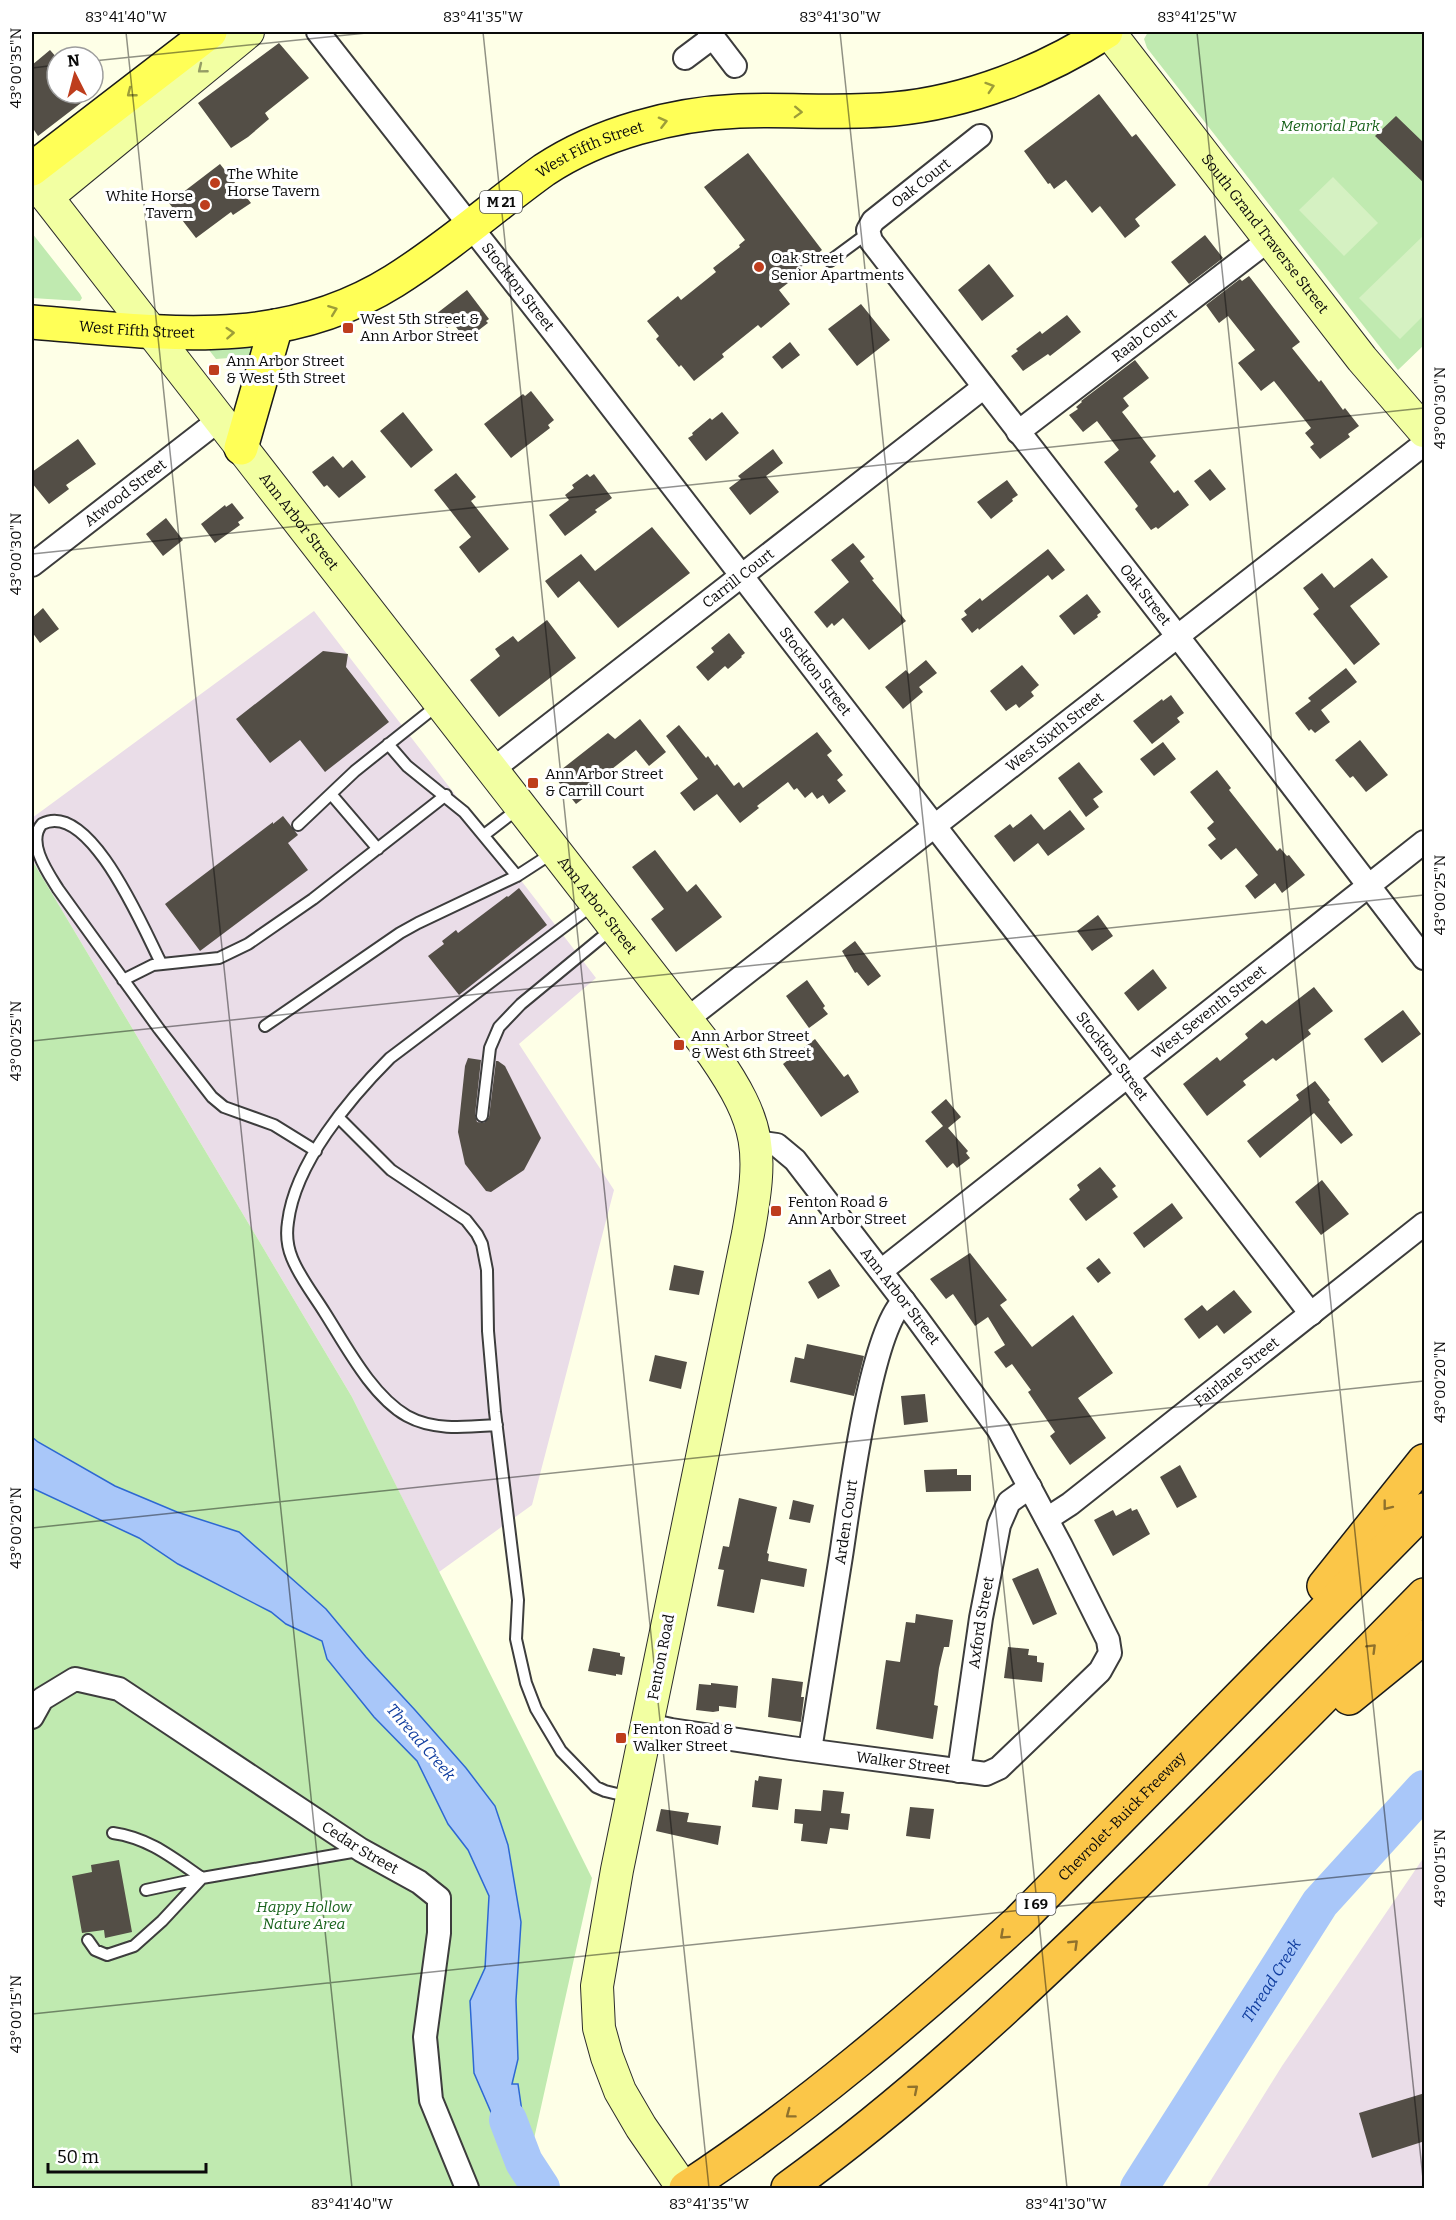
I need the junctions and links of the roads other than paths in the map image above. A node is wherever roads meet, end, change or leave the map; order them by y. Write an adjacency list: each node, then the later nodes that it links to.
1 (210, 32): 9 (main road, one-way to 9)
2 (248, 32): 10 (street, one-way to 10)
3 (318, 32): 11 (street, Stockton Street)
4 (1107, 32): 11 (main road, West Fifth Street / M 21, one-way to 4); 13 (street, South Grand Traverse Street)
5 (711, 34): 6 (street); 7 (street)
6 (685, 58)
7 (735, 66)
8 (980, 136): 12 (street, Oak Court)
9 (32, 169)
10 (39, 188): 17 (street, Ann Arbor Street)
11 (470, 226): 16 (main road, West Fifth Street / M 21, one-way to 11); 25 (street, Stockton Street)
12 (868, 233): 14 (lane); 18 (street, Oak Street)
13 (1270, 239): 20 (street, South Grand Traverse Street); 21 (street, Raab Court)
14 (830, 261)
15 (32, 322): 17 (main road, West Fifth Street / M 21)
16 (276, 326): 17 (main road, West Fifth Street / M 21, one-way to 16); 23 (main road)
17 (151, 332): 19 (street, Ann Arbor Street)
18 (984, 387): 21 (street, Oak Street); 25 (street, Carrill Court)
19 (219, 420): 23 (street, Ann Arbor Street); 24 (street, Atwood Street)
20 (1425, 431)
21 (1018, 432): 26 (street, Oak Street)
22 (1425, 444): 26 (street, West Sixth Street)
23 (241, 448): 27 (street, Ann Arbor Street)
24 (32, 565)
25 (742, 576): 29 (street, Carrill Court); 34 (street, Stockton Street)
26 (1178, 636): 34 (street, West Sixth Street); 40 (street, Oak Street)
27 (440, 703): 28 (lane); 29 (street, Ann Arbor Street)
28 (388, 744): 30 (lane); 31 (lane)
29 (492, 770): 32 (street, Ann Arbor Street)
30 (331, 794): 33 (lane); 37 (lane)
31 (446, 795): 35 (lane); 37 (lane)
32 (521, 807): 35 (lane); 38 (street, Ann Arbor Street)
33 (298, 825)
34 (934, 826): 45 (street, West Sixth Street); 47 (street, Stockton Street)
35 (484, 835): 39 (lane)
36 (1425, 842): 40 (street, West Seventh Street)
37 (378, 849): 43 (lane)
38 (555, 851): 39 (lane); 41 (street, Ann Arbor Street)
39 (517, 876): 46 (lane)
40 (1370, 886): 42 (street, Oak Street); 47 (street, West Seventh Street)
41 (605, 915): 45 (street, Ann Arbor Street); 48 (lane); 49 (lane)
42 (1425, 958)
43 (160, 963): 44 (lane); 44 (lane)
44 (123, 980): 51 (lane)
45 (686, 1020): 50 (street, Ann Arbor Street)
46 (265, 1026)
47 (1128, 1077): 53 (street, West Seventh Street); 55 (street, Stockton Street)
48 (482, 1116)
49 (338, 1117): 51 (lane); 56 (lane)
50 (756, 1142): 53 (street, Ann Arbor Street); 66 (street, Fenton Road)
51 (316, 1151): 56 (lane)
52 (1425, 1224): 55 (street, Fairlane Street)
53 (881, 1271): 54 (street, Ann Arbor Street)
54 (904, 1301): 58 (street, Ann Arbor Street); 67 (street, Arden Court)
55 (1311, 1314): 60 (street, Fairlane Street)
56 (496, 1425): 70 (lane)
57 (1425, 1461): 64 (highway, one-way to 64)
58 (1030, 1487): 60 (street, Ann Arbor Street); 68 (street, Axford Street)
59 (1425, 1510): 64 (highway, Chevrolet-Buick Freeway / I 69)
60 (1047, 1519): 63 (street, Ann Arbor Street)
61 (1425, 1595): 69 (highway, one-way to 61)
62 (1425, 1637): 69 (highway)
63 (1110, 1653): 68 (street, Walker Street)
64 (1222, 1714): 77 (highway, Chevrolet-Buick Freeway / I 69, one-way to 77)
65 (32, 1717): 72 (street, Cedar Street)
66 (648, 1725): 67 (street, Walker Street); 70 (street, Fenton Road)
67 (810, 1750): 68 (street, Walker Street)
68 (959, 1771)
69 (1228, 1794): 78 (highway, one-way to 69)
70 (633, 1798): 77 (street, Fenton Road)
71 (113, 1833): 73 (lane)
72 (362, 1850): 73 (lane); 76 (street, Cedar Street)
73 (202, 1878): 74 (lane); 75 (lane)
74 (146, 1890)
75 (88, 1940)
76 (467, 2188)
77 (685, 2188)
78 (788, 2188)

